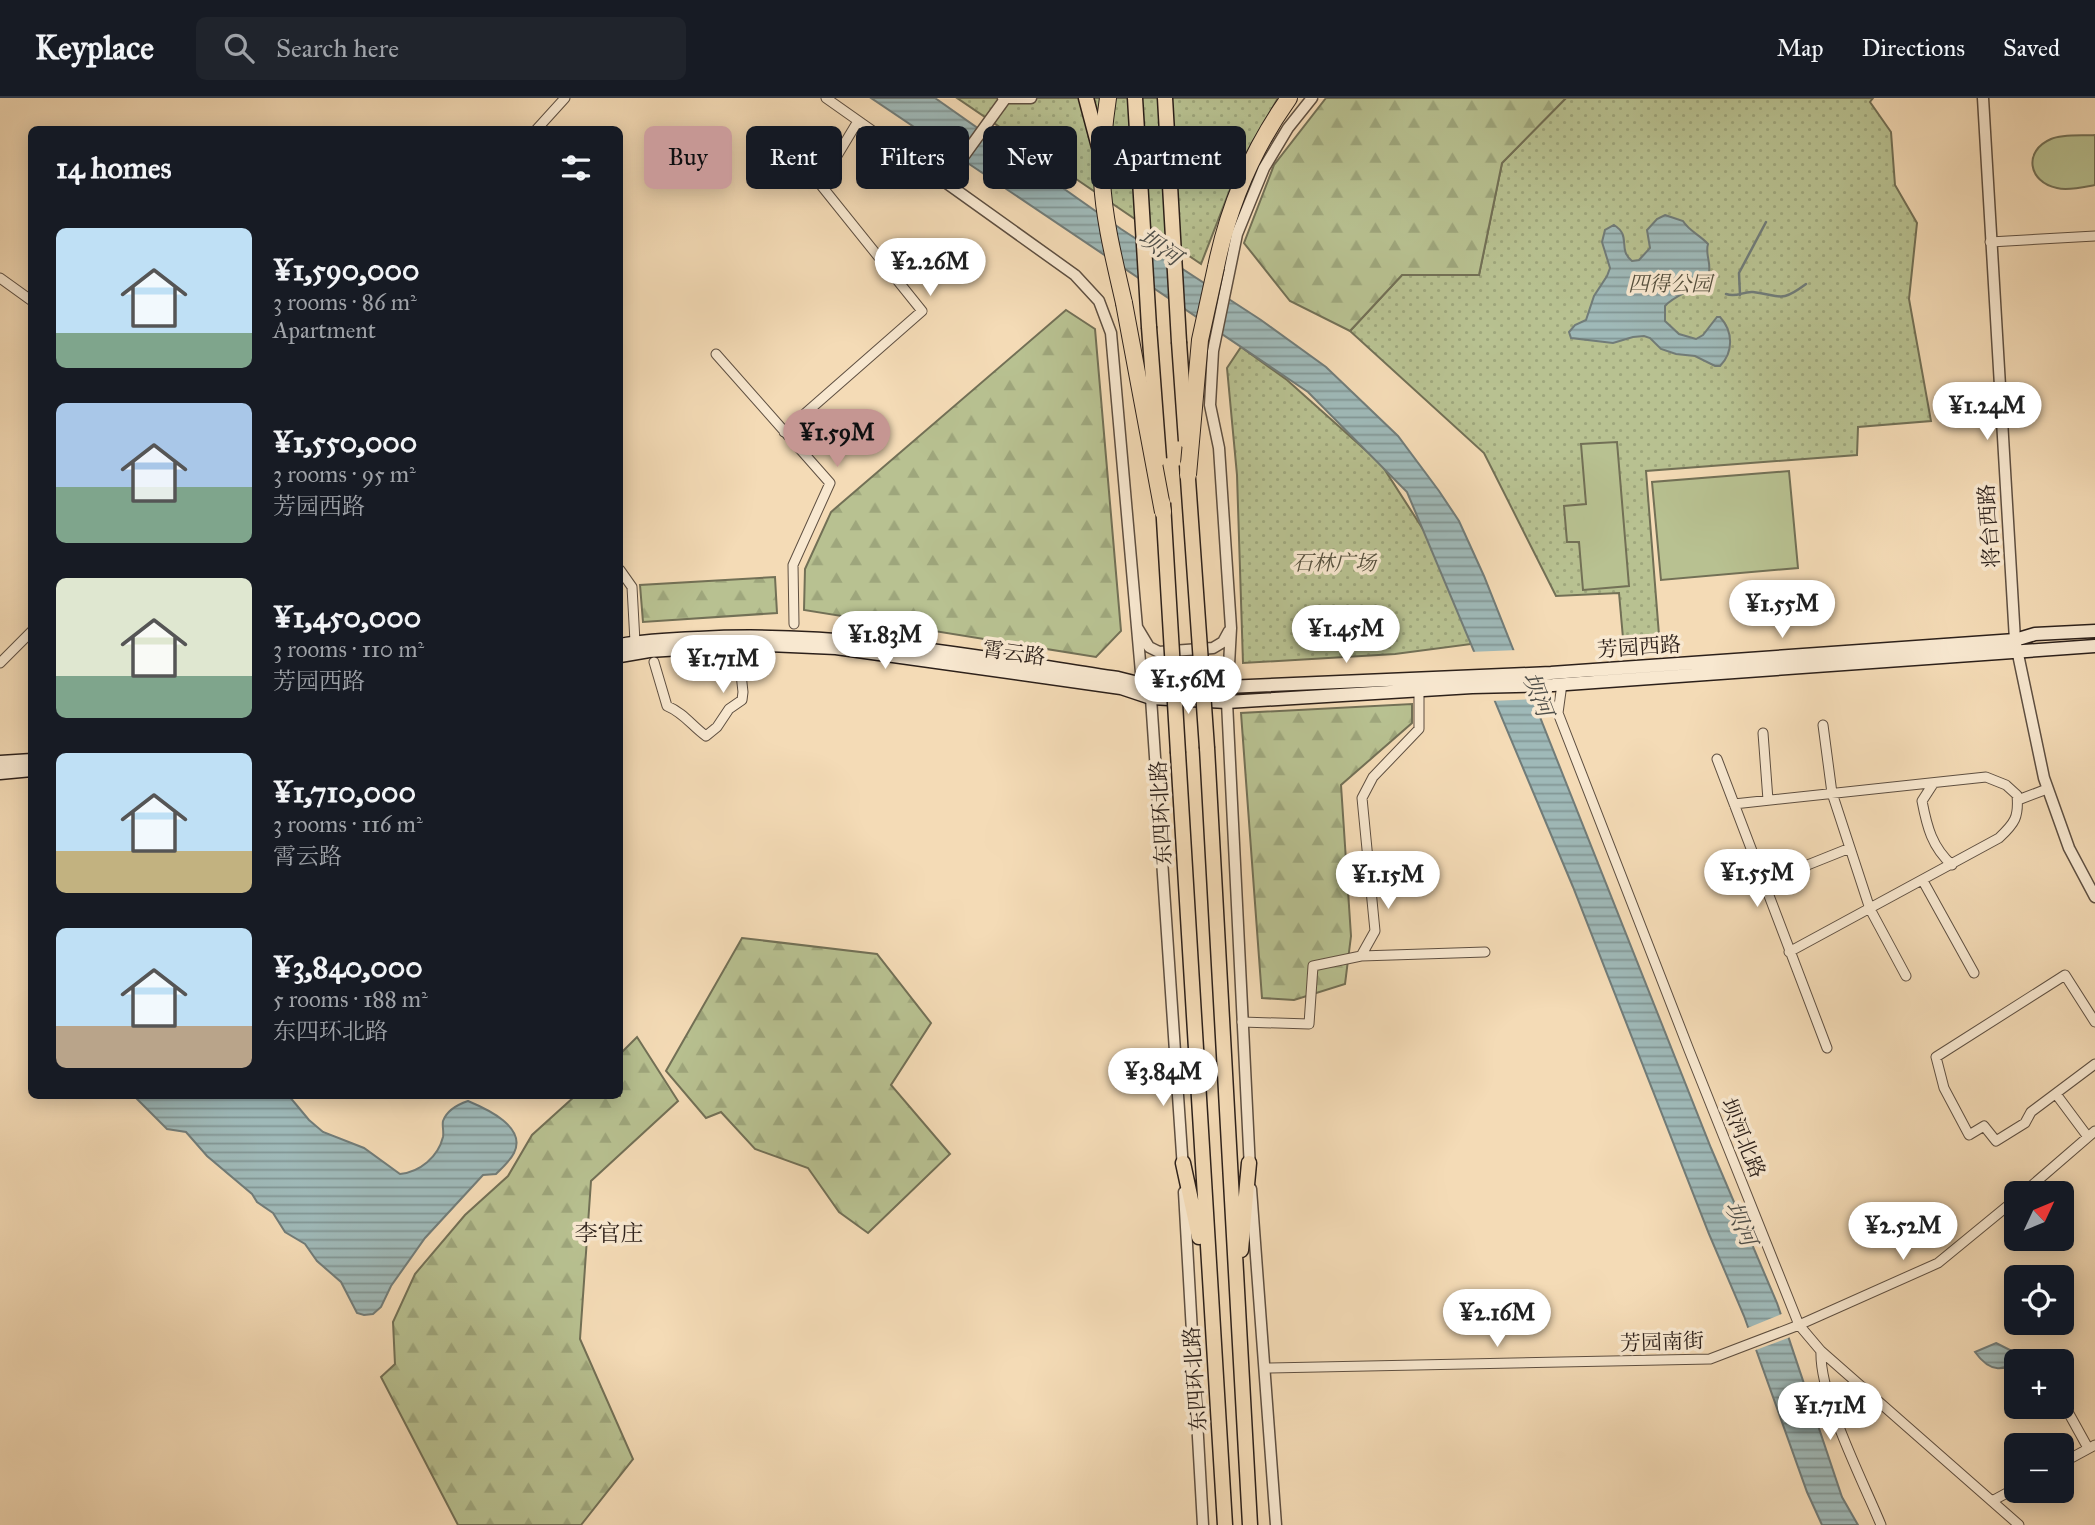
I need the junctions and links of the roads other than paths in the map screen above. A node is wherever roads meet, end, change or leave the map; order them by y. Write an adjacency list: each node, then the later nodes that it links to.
1 (565, 98): 13 (street)
2 (826, 98): 12 (street)
3 (1031, 98): 11 (street)
4 (1086, 98): 15 (highway)
5 (1108, 98): 16 (highway)
6 (1135, 98): 28 (highway, 东四环北路, bridge)
7 (1165, 98): 27 (highway, bridge)
8 (1289, 98): 22 (highway)
9 (1312, 98): 22 (street)
10 (1983, 98): 21 (street, 将台西路)
11 (1004, 99): 17 (street)
12 (858, 121): 14 (street); 26 (street)
13 (540, 126)
14 (865, 126)
15 (1093, 126)
16 (1105, 126)
17 (969, 148)
18 (955, 189): 31 (street, 东四环北路)
19 (1103, 189): 28 (highway, bridge)
20 (2095, 236): 21 (street)
21 (1990, 242): 37 (street, 将台西路)
22 (1222, 271): 27 (highway, bridge); 32 (street)
23 (0, 278): 24 (street)
24 (28, 298)
25 (716, 354): 26 (street)
26 (784, 432): 30 (street)
27 (1188, 475): 85 (highway, bridge)
28 (1163, 512): 84 (highway, 东四环北路, bridge)
29 (623, 574): 35 (street)
30 (794, 624)
31 (1135, 624): 32 (street); 45 (street, 东四环北路)
32 (1231, 628): 46 (street)
33 (2095, 631): 37 (main road, 芳园西路)
34 (28, 635): 42 (street)
35 (635, 642): 36 (main road, 霄云路); 45 (main road, 霄云路)
36 (623, 644)
37 (2016, 645): 38 (main road, 芳园西路); 43 (main road, 芳园西路); 58 (street, 将台西路)
38 (2095, 646)
39 (623, 656): 48 (main road, 霄云路)
40 (739, 656): 41 (street)
41 (654, 662)
42 (0, 663)
43 (1556, 681): 44 (main road, 芳园西路); 86 (street, 坝河北路)
44 (1470, 682): 46 (main road, 芳园西路); 47 (main road, 芳园西路)
45 (1142, 684): 46 (main road, 霄云路); 48 (street, 东四环北路)
46 (1226, 687): 49 (street)
47 (1419, 691): 49 (main road, 芳园西路); 71 (street)
48 (1151, 698): 49 (main road, 霄云路); 80 (street, 东四环北路)
49 (1227, 702): 74 (street)
50 (1823, 725): 59 (street)
51 (1763, 733): 60 (street)
52 (1717, 759): 62 (street)
53 (28, 760): 54 (main road)
54 (0, 762)
55 (28, 770): 56 (main road)
56 (0, 773)
57 (1933, 783): 59 (street); 61 (street); 64 (street)
58 (2048, 789): 61 (street); 67 (street, 将台西路)
59 (1832, 793): 60 (street); 63 (street)
60 (1768, 800): 62 (street)
61 (2018, 800): 64 (street)
62 (1734, 804): 70 (street)
63 (1850, 848): 65 (street); 68 (street)
64 (1952, 866): 66 (street)
65 (1800, 868)
66 (1923, 881): 68 (street); 72 (street)
67 (2095, 897)
68 (1870, 909): 70 (street); 73 (street)
69 (1485, 952): 71 (street)
70 (1789, 952): 76 (street)
71 (1361, 956): 74 (street)
72 (1974, 973)
73 (1906, 976)
74 (1242, 1022): 81 (street)
75 (2095, 1022): 78 (street)
76 (1827, 1048)
77 (2095, 1064): 78 (street)
78 (2056, 1094): 79 (street)
79 (2091, 1134): 82 (street)
80 (1183, 1163): 84 (highway); 94 (street, 东四环北路)
81 (1249, 1163): 85 (highway); 88 (street)
82 (2037, 1181)
83 (2004, 1209): 86 (street, 芳园南街)
84 (1209, 1281): 95 (highway, 东四环北路)
85 (1236, 1300): 96 (highway)
86 (1795, 1326): 87 (street, 坝河北路); 88 (street, 芳园南街)
87 (1821, 1351): 93 (street, 坝河北路); 98 (street)
88 (1266, 1368): 97 (street)
89 (2074, 1419): 90 (street)
90 (2092, 1446): 91 (street)
91 (2074, 1456)
92 (2004, 1495): 93 (street)
93 (1992, 1502): 99 (street, 坝河北路)
94 (1203, 1525)
95 (1225, 1525)
96 (1250, 1525)
97 (1276, 1525)
98 (1881, 1525)
99 (2019, 1525)

